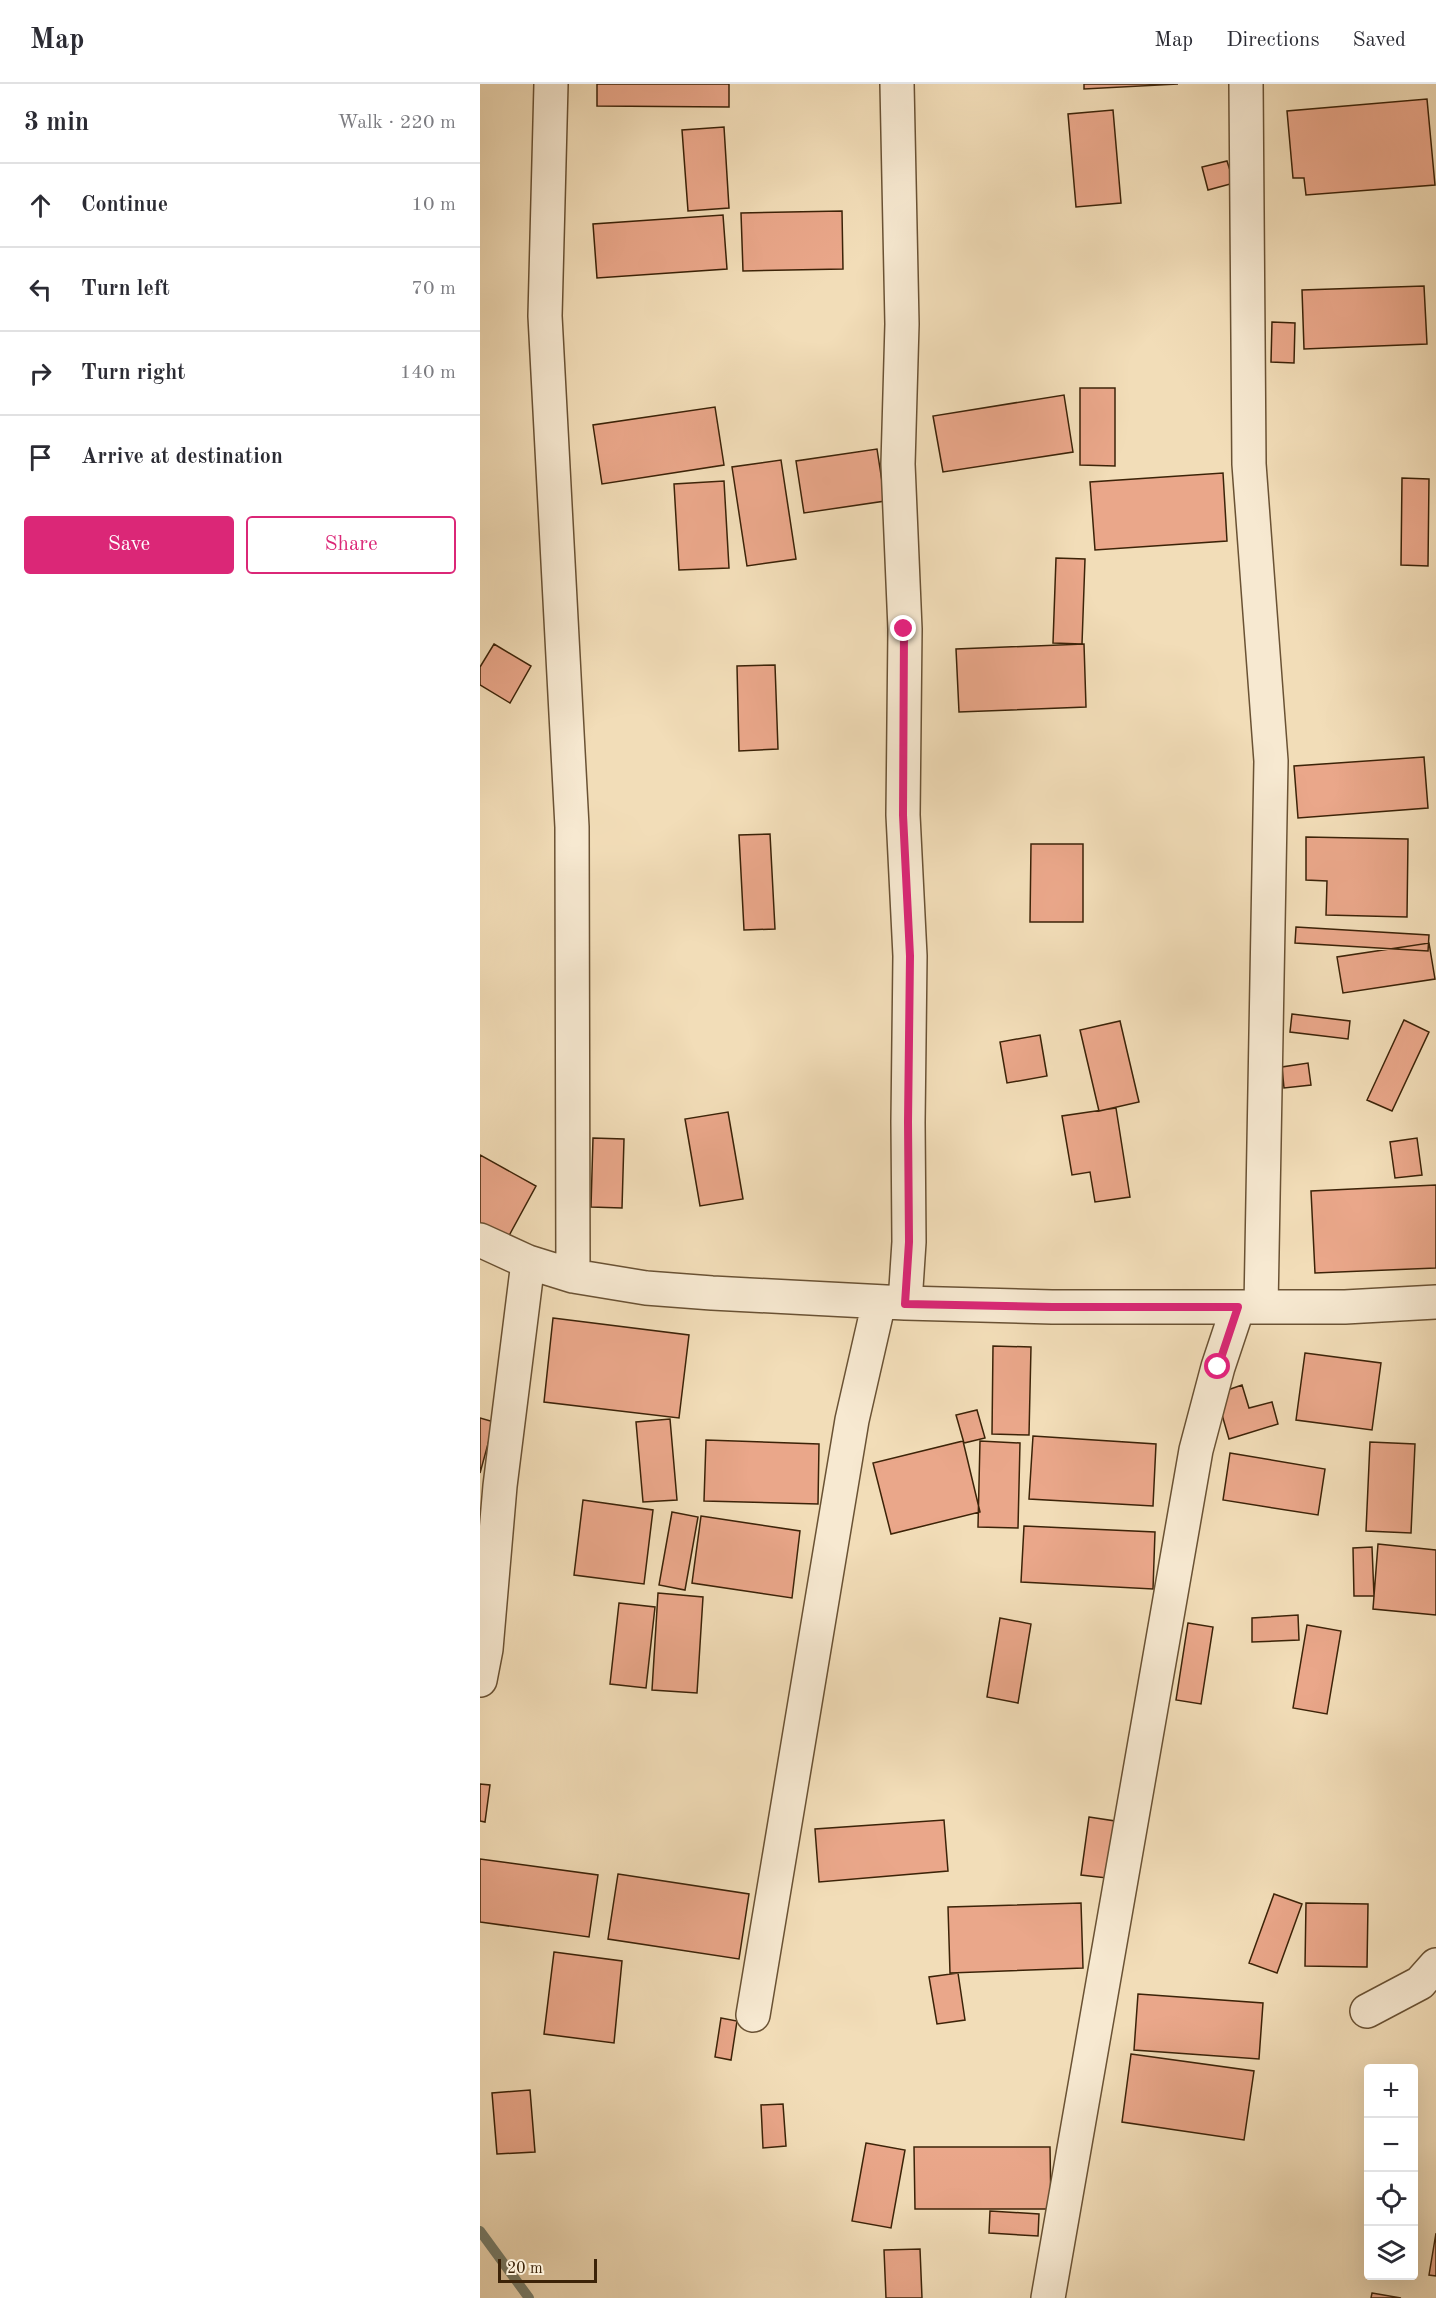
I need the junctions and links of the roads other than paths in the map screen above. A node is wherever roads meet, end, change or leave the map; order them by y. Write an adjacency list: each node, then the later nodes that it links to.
1 (551, 84): 6 (street)
2 (897, 84): 8 (street)
3 (1246, 84): 9 (street)
4 (480, 1240): 5 (street)
5 (528, 1262): 6 (street); 10 (street)
6 (573, 1276): 8 (street)
7 (1436, 1302): 9 (street)
8 (892, 1303): 9 (street); 13 (street)
9 (1250, 1307): 14 (street)
10 (480, 1680)
11 (1436, 1965): 12 (street)
12 (1367, 2011)
13 (753, 2015)
14 (1048, 2298)

